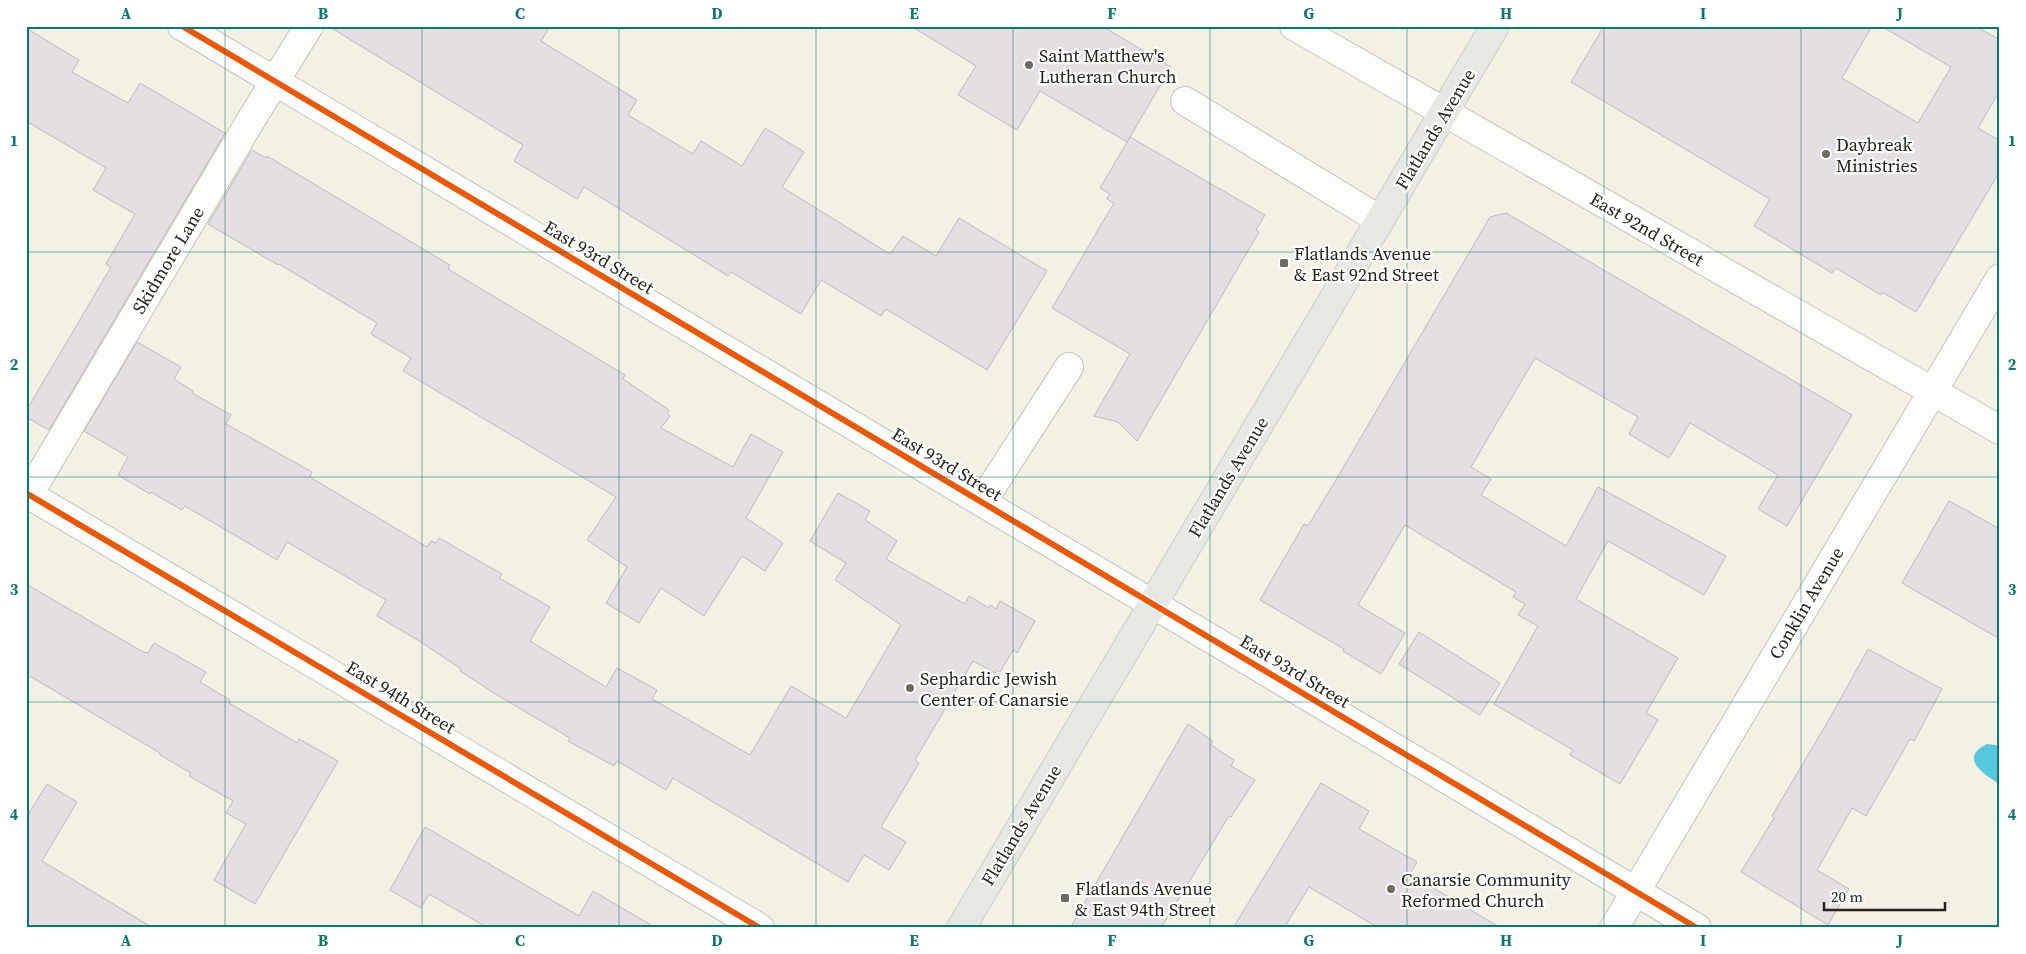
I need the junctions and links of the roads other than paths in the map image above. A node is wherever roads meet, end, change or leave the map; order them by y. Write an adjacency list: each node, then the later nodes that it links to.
1 (182, 26): 5 (street, East 93rd Street)
2 (309, 26): 5 (street, Skidmore Lane)
3 (1294, 26): 7 (street, East 92nd Street)
4 (1496, 26): 7 (main road, Flatlands Avenue)
5 (274, 81): 13 (street, Skidmore Lane); 14 (street, East 93rd Street)
6 (1185, 101): 8 (street)
7 (1444, 113): 8 (main road, Flatlands Avenue); 11 (street, East 92nd Street)
8 (1380, 220): 15 (main road, Flatlands Avenue)
9 (2000, 278): 11 (street, Conklin Avenue)
10 (1069, 367): 14 (street)
11 (1932, 391): 12 (street, East 92nd Street); 16 (street, Conklin Avenue)
12 (2000, 430)
13 (28, 493): 17 (street, East 94th Street)
14 (982, 502): 15 (street, East 93rd Street)
15 (1153, 604): 16 (street, East 93rd Street); 18 (main road, Flatlands Avenue)
16 (1636, 891): 19 (street, Conklin Avenue); 20 (street, East 93rd Street)
17 (760, 928)
18 (961, 928)
19 (1614, 928)
20 (1697, 928)

